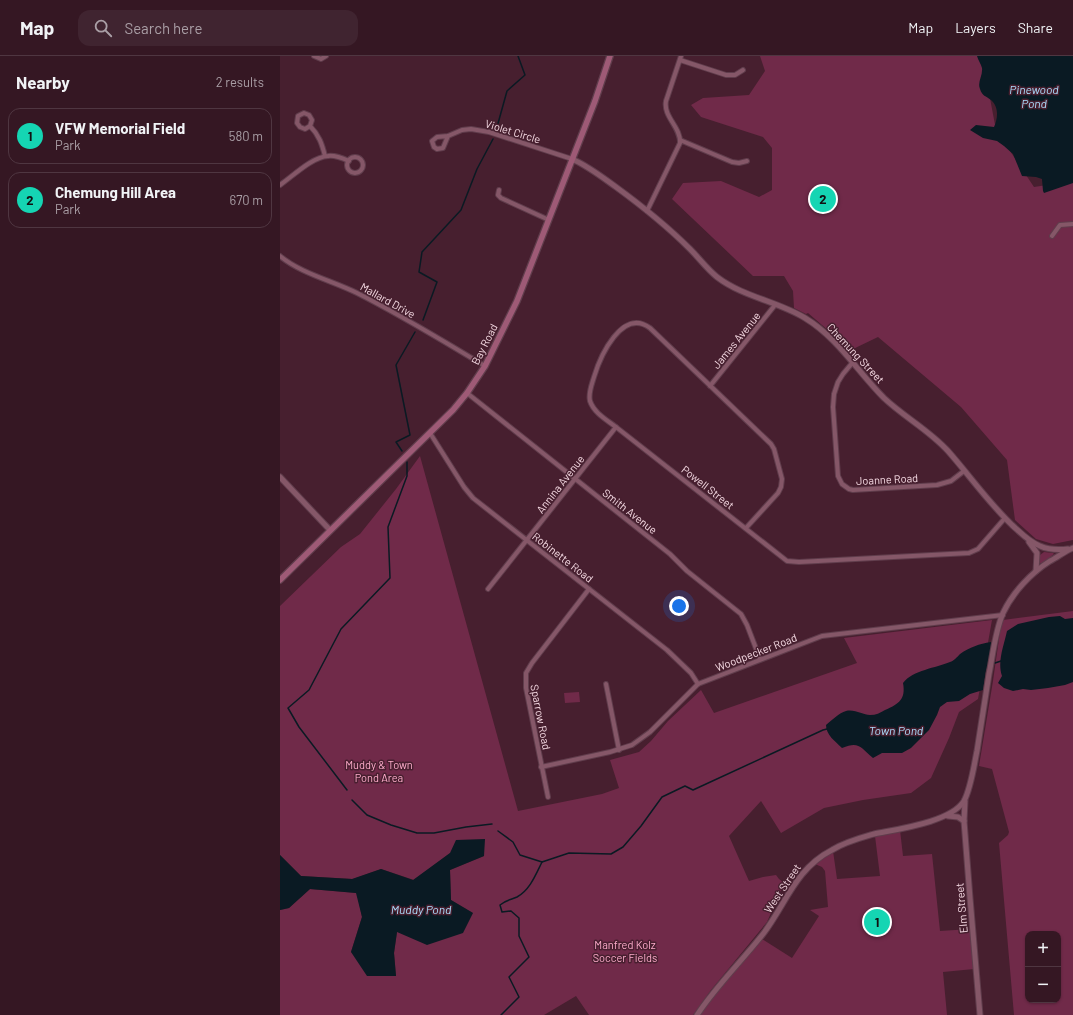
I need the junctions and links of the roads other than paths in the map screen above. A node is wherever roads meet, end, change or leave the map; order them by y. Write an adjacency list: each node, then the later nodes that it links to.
1 (314, 56): 2 (street)
2 (326, 56)
3 (610, 56): 10 (main road, Bay Road)
4 (680, 58): 5 (street); 8 (street)
5 (743, 70)
6 (310, 126): 9 (street)
7 (448, 136): 10 (street, Violet Circle)
8 (680, 140): 12 (street); 15 (street)
9 (325, 156): 11 (street); 13 (street)
10 (572, 159): 15 (street, Chemung Street); 16 (main road, Bay Road)
11 (349, 161)
12 (747, 161)
13 (280, 185)
14 (499, 190): 16 (street)
15 (647, 211): 20 (street, Chemung Street)
16 (549, 220): 22 (main road, Bay Road)
17 (1073, 224): 18 (street)
18 (1052, 236)
19 (280, 256): 22 (street, Mallard Drive)
20 (776, 305): 21 (street, Chemung Street); 23 (street, James Avenue)
21 (853, 362): 27 (street, Chemung Street); 27 (street, Joanne Road)
22 (485, 366): 24 (main road, Bay Road)
23 (710, 386): 25 (street, Powell Street); 31 (street, Powell Street)
24 (468, 393): 26 (main road, Bay Road); 29 (street, Smith Avenue)
25 (616, 427): 29 (street, Annina Avenue); 31 (street, Powell Street)
26 (430, 433): 32 (main road, Bay Road); 34 (street, Robinette Road)
27 (964, 471): 30 (street, Chemung Street)
28 (280, 477): 32 (street)
29 (575, 478): 34 (street, Annina Avenue); 41 (street, Smith Avenue)
30 (1005, 518): 31 (street, Powell Street); 33 (street, Chemung Street)
31 (746, 528)
32 (330, 530): 37 (main road, Bay Road)
33 (1025, 536): 35 (street, Chemung Street); 36 (street, Chemung Street)
34 (527, 540): 38 (street, Annina Avenue); 39 (street, Robinette Road)
35 (1071, 549): 36 (street, West Street)
36 (1036, 571): 40 (street, West Street)
37 (280, 580)
38 (488, 589)
39 (589, 589): 43 (street, Robinette Road); 45 (street, Sparrow Road)
40 (1003, 615): 41 (street, Woodpecker Road); 47 (street, West Street)
41 (760, 659): 43 (street, Woodpecker Road)
42 (606, 684): 44 (street)
43 (698, 684): 44 (street, Woodpecker Road)
44 (619, 750): 45 (street, Woodpecker Road)
45 (542, 767): 46 (street, Sparrow Road)
46 (548, 797)
47 (965, 798): 48 (street, West Street); 49 (street, Elm Street)
48 (943, 817): 49 (street, West Street); 50 (street, West Street)
49 (964, 821): 51 (street, Elm Street)
50 (697, 1015)
51 (980, 1015)

